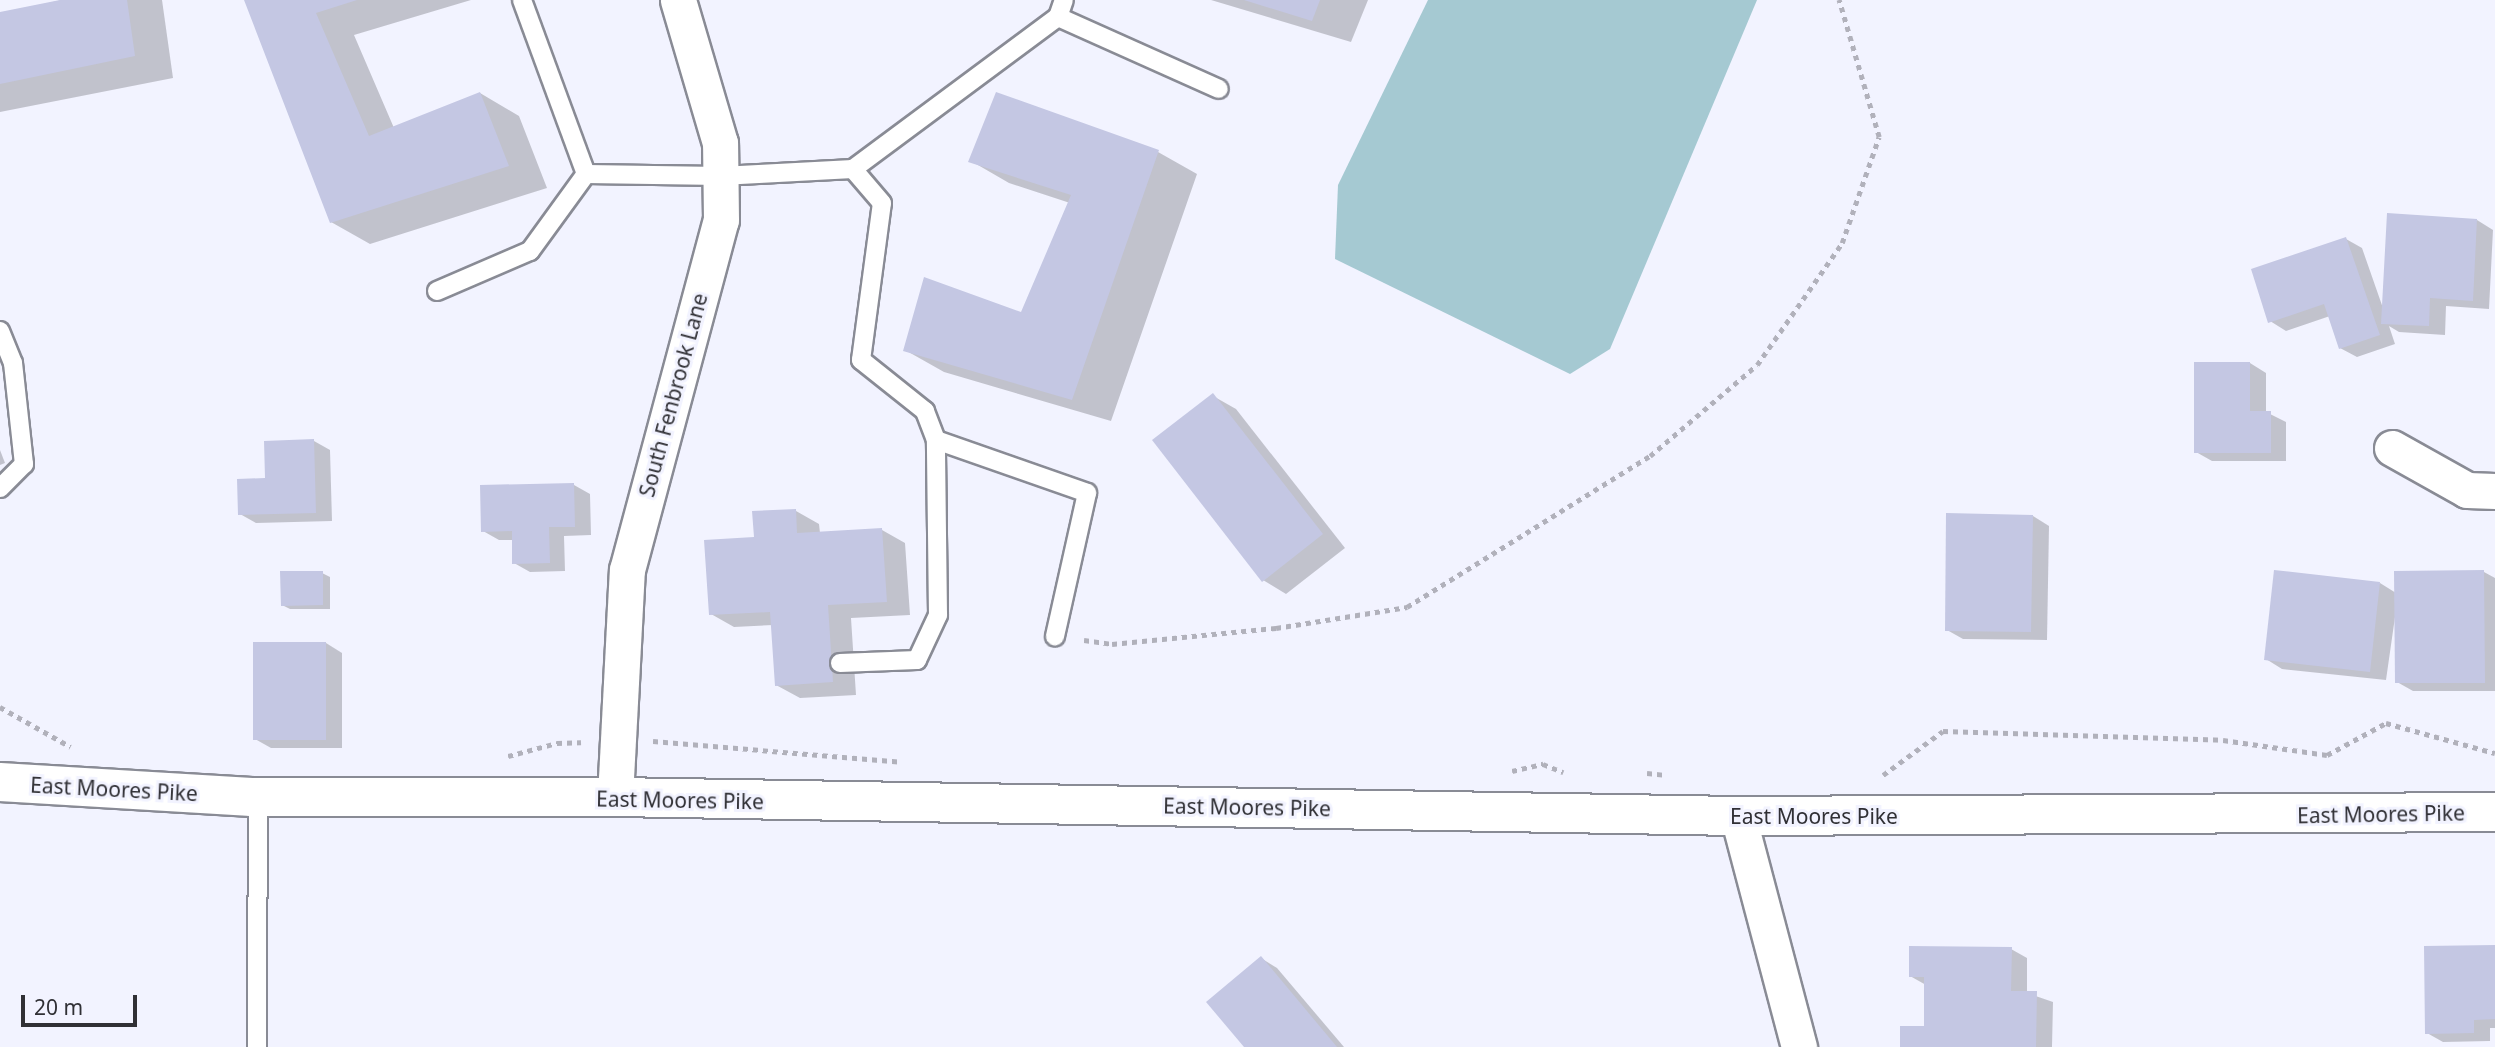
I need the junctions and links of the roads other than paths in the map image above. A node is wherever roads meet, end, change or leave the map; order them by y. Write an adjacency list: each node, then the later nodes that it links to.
1 (522, 0): 7 (lane)
2 (678, 0): 8 (street, South Fenbrook Lane)
3 (1064, 0): 4 (lane)
4 (1058, 18): 5 (lane); 6 (lane)
5 (1219, 89)
6 (853, 169): 8 (lane); 11 (lane)
7 (586, 174): 8 (lane); 9 (lane)
8 (721, 176): 19 (street, South Fenbrook Lane)
9 (437, 291)
10 (0, 331): 13 (lane)
11 (936, 440): 15 (lane); 16 (lane)
12 (2392, 448): 14 (street)
13 (0, 488)
14 (2495, 491)
15 (1055, 636)
16 (840, 663)
17 (0, 782): 18 (main road, East Moores Pike)
18 (258, 797): 19 (main road, East Moores Pike); 22 (lane)
19 (615, 797): 21 (main road, East Moores Pike)
20 (2495, 812): 21 (main road, East Moores Pike)
21 (1738, 816): 23 (street)
22 (257, 1047)
23 (1799, 1047)

